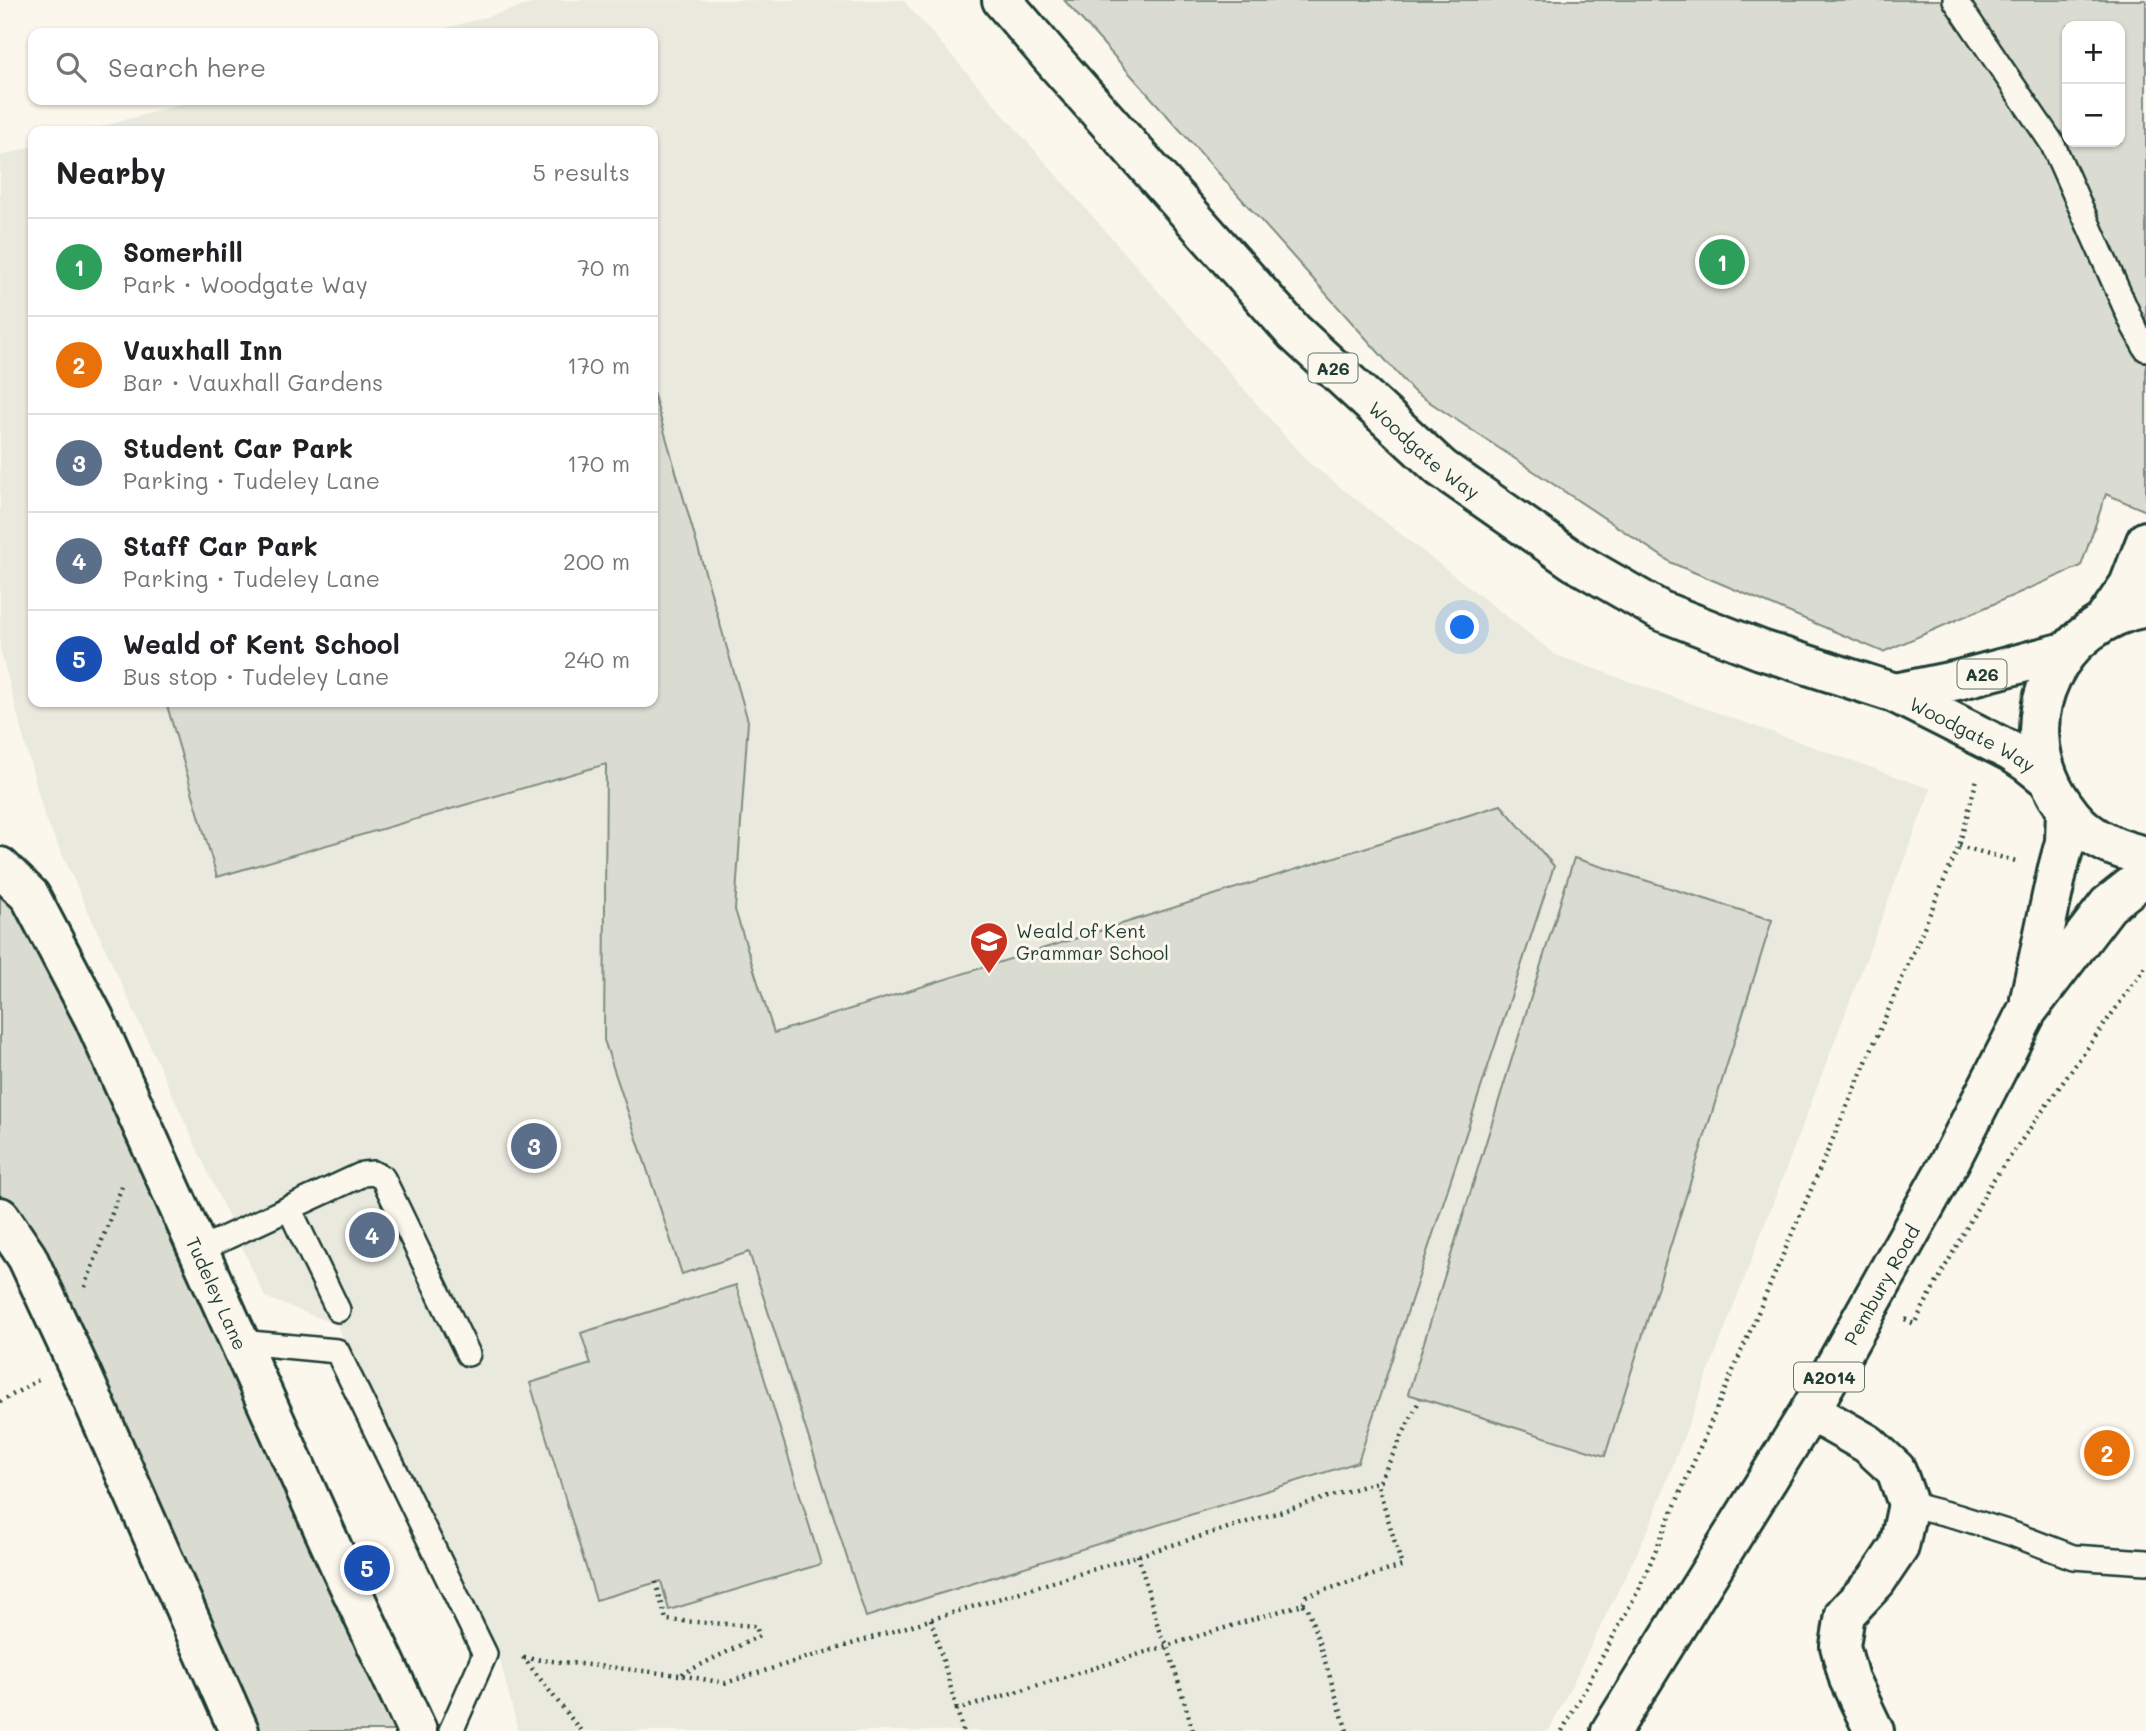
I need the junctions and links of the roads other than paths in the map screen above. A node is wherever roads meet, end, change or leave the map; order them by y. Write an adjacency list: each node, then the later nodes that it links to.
1 (1002, 0): 8 (main road, Woodgate Way / A26)
2 (1955, 0): 3 (lane)
3 (2146, 349)
4 (2146, 541): 6 (main road)
5 (2146, 607): 6 (main road)
6 (2104, 621): 7 (main road)
7 (2068, 651): 8 (main road, Woodgate Way / A26); 9 (main road)
8 (1895, 693): 9 (main road, Woodgate Way / A26)
9 (2057, 794): 10 (main road, Woodgate Way); 13 (main road, Pembury Road / A2014)
10 (2146, 856)
11 (0, 867): 16 (main road, Tudeley Lane)
12 (2146, 875): 13 (main road, Pembury Road / A2014)
13 (2027, 1012): 20 (main road, Pembury Road / A2014)
14 (289, 1208): 16 (lane); 17 (lane); 19 (lane)
15 (0, 1217): 23 (main road)
16 (199, 1250): 18 (main road, Tudeley Lane)
17 (338, 1310)
18 (241, 1342): 24 (main road, Tudeley Lane); 25 (lane)
19 (467, 1354)
20 (1810, 1410): 21 (main road); 26 (main road, Pembury Road / A2014)
21 (1908, 1504): 22 (lane); 27 (main road)
22 (2146, 1562)
23 (239, 1731)
24 (417, 1731)
25 (451, 1731)
26 (1611, 1731)
27 (1874, 1731)

